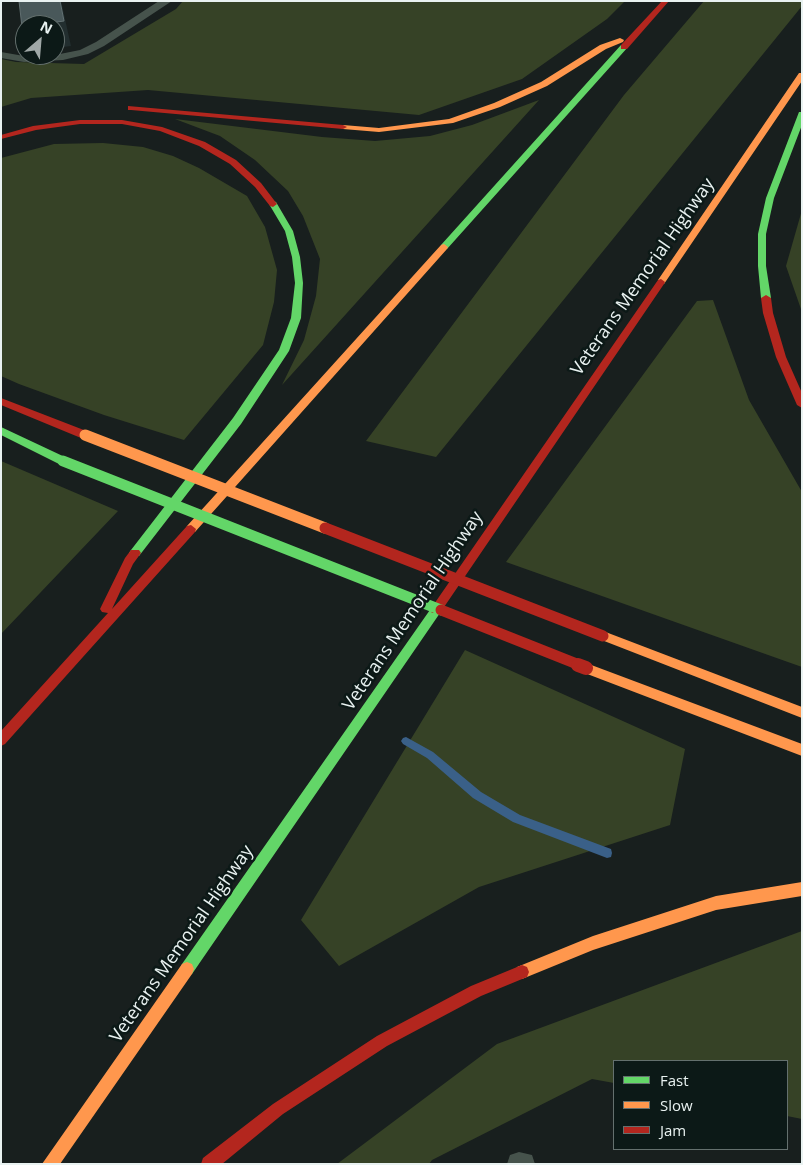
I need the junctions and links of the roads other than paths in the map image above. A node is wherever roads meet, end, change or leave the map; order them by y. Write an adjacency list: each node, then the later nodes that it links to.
1 (167, 1): 4 (lane)
2 (666, 1): 3 (highway)
3 (638, 32): 6 (highway); 12 (highway)
4 (1, 55)
5 (802, 76): 17 (highway, Veterans Memorial Highway)
6 (118, 107)
7 (802, 114): 10 (highway)
8 (1, 137): 12 (highway)
9 (1, 401): 13 (highway, bridge)
10 (802, 405)
11 (1, 431): 15 (highway, bridge)
12 (93, 637): 14 (highway)
13 (802, 712)
14 (1, 740)
15 (802, 750)
16 (802, 889): 18 (highway)
17 (50, 1164)
18 (209, 1164)

